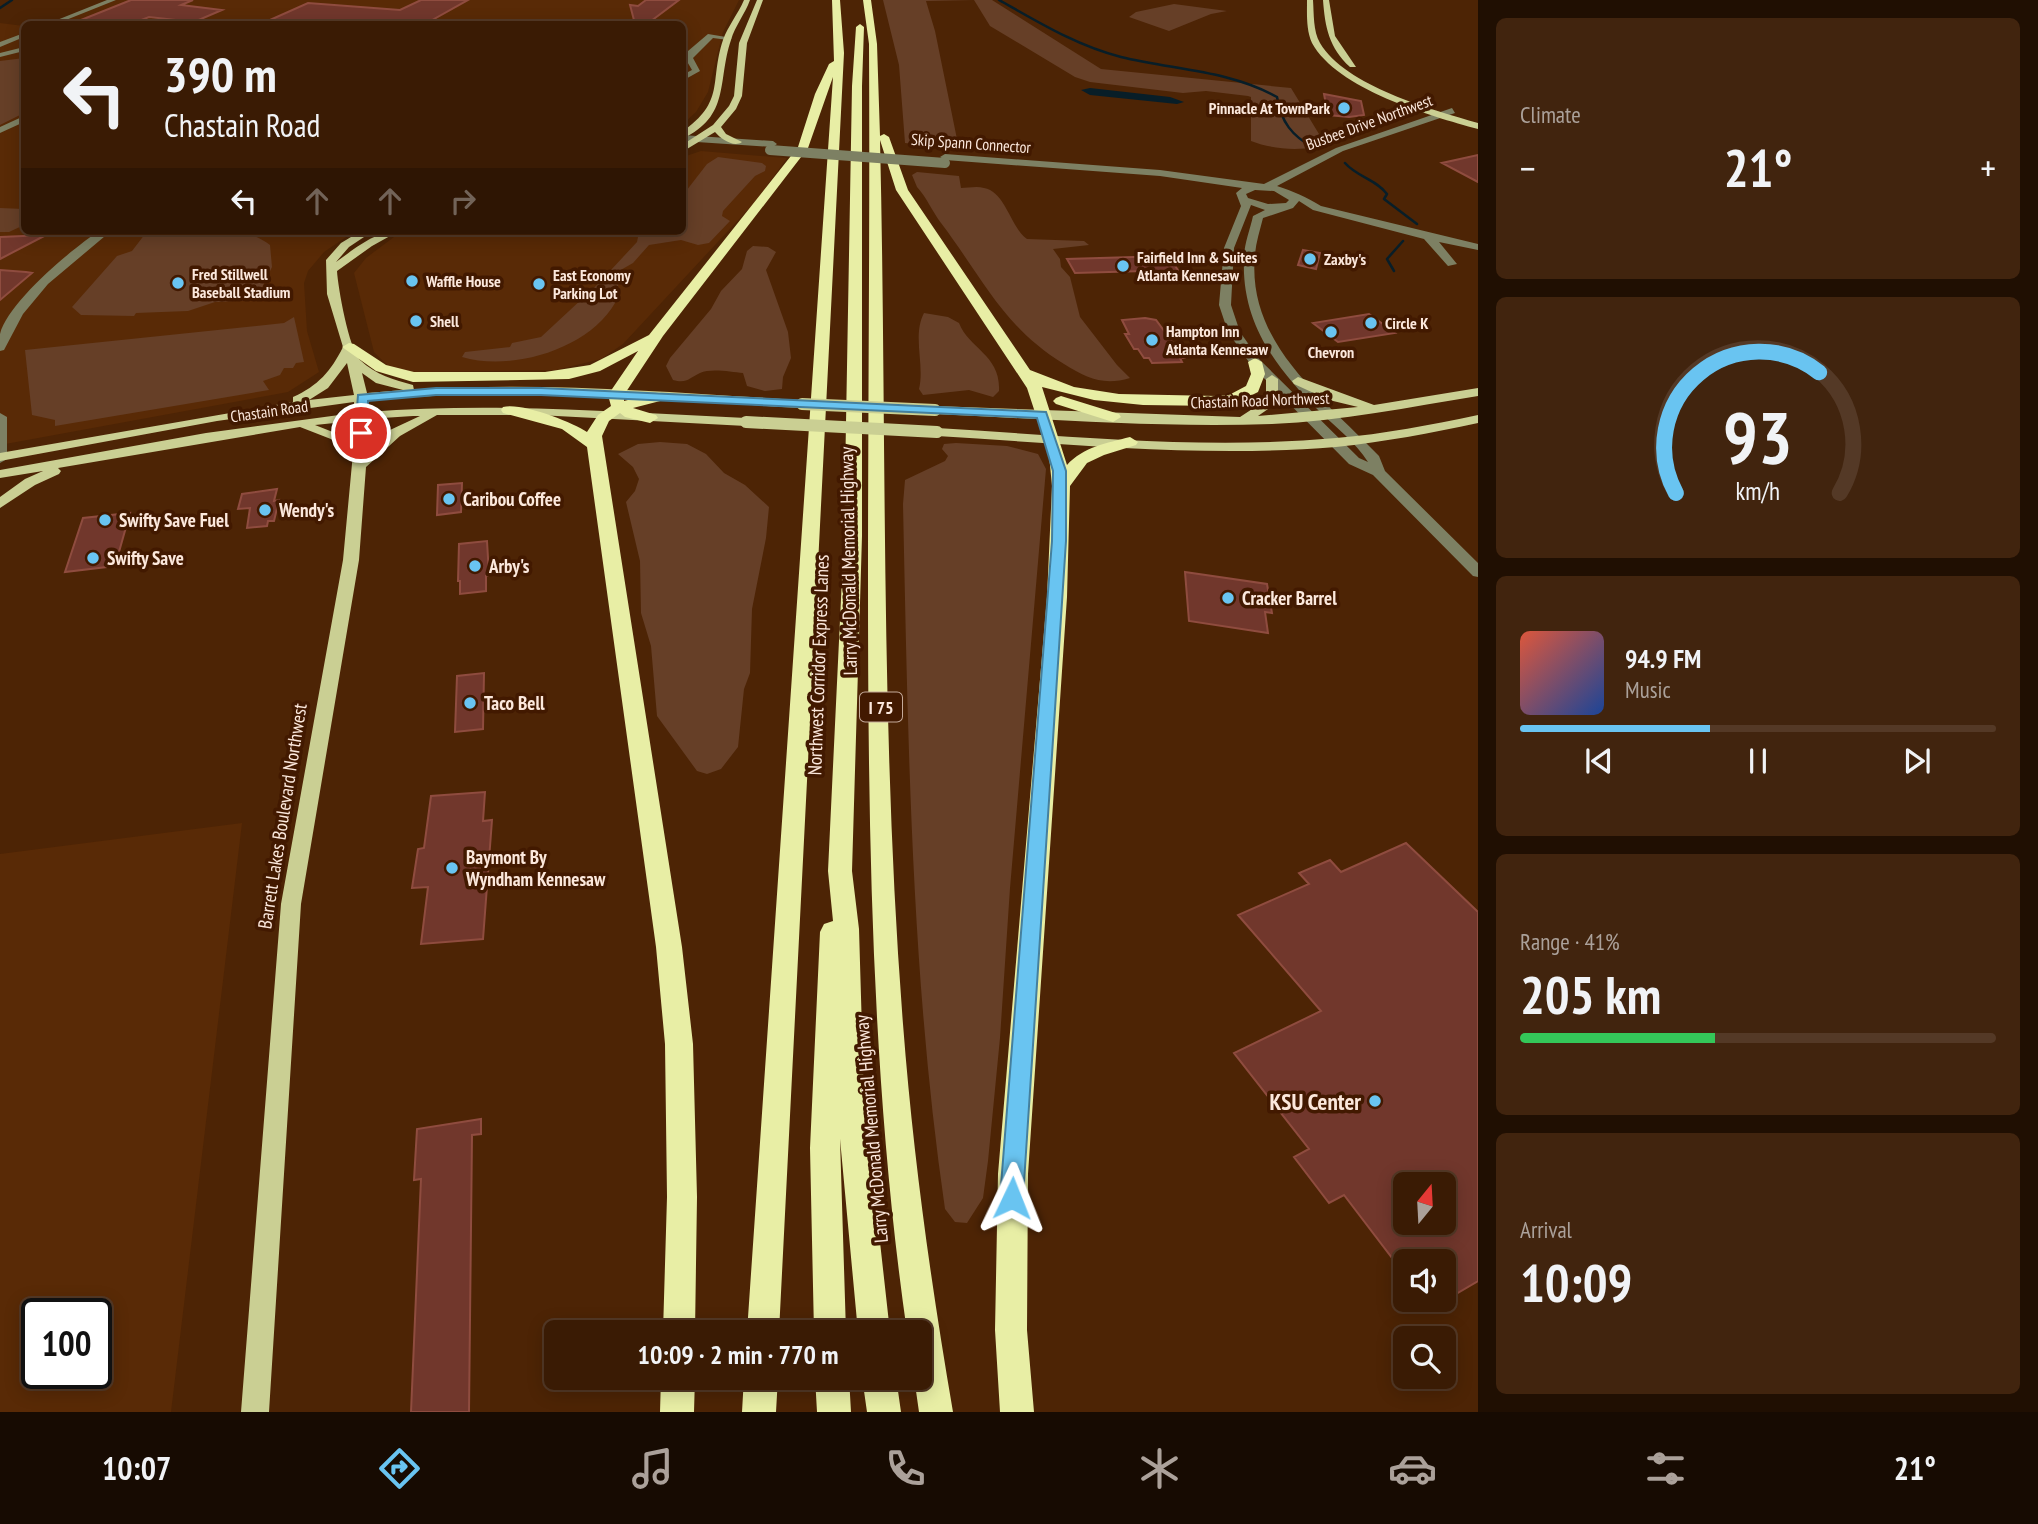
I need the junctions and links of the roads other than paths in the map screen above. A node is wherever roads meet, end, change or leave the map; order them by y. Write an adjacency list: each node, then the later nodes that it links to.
1 (113, 0): 9 (street)
2 (747, 0): 12 (main road)
3 (760, 0): 27 (main road)
4 (836, 0): 16 (highway, Larry McDonald Memorial Highway)
5 (857, 0): 89 (highway, Northwest Corridor Express Lanes)
6 (867, 0): 22 (highway, Larry McDonald Memorial Highway / I 75)
7 (1310, 0): 11 (main road)
8 (1326, 0): 13 (main road)
9 (59, 21)
10 (21, 36): 14 (street)
11 (1314, 37): 13 (main road); 19 (main road)
12 (728, 38): 18 (street); 25 (main road)
13 (1331, 39): 20 (main road)
14 (0, 45)
15 (21, 50): 17 (street)
16 (839, 53): 46 (highway); 91 (highway, Larry McDonald Memorial Highway)
17 (0, 55)
18 (686, 77)
19 (1440, 114): 20 (main road); 32 (street, Busbee Drive Northwest)
20 (1453, 114): 21 (street, Busbee Drive Northwest); 26 (main road); 36 (street, Busbee Drive Northwest)
21 (1464, 114): 23 (main road)
22 (874, 117): 51 (highway); 103 (highway, Larry McDonald Memorial Highway / I 75)
23 (1478, 119)
24 (21, 120): 29 (street)
25 (702, 122): 28 (main road); 30 (main road)
26 (1478, 126)
27 (716, 127): 30 (main road); 31 (main road)
28 (686, 128)
29 (0, 130)
30 (687, 141): 31 (street, Skip Spann Connector)
31 (743, 144): 33 (street, Skip Spann Connector)
32 (1286, 175): 34 (street, Busbee Drive Northwest); 35 (street)
33 (1153, 176): 35 (street, Skip Spann Connector); 35 (street, Skip Spann Connector)
34 (1259, 187): 35 (street, Busbee Drive Northwest); 37 (street)
35 (1244, 197): 37 (street); 50 (street)
36 (1301, 198): 37 (street); 38 (street)
37 (1285, 208): 38 (street); 53 (street)
38 (1381, 225): 42 (street)
39 (101, 235): 47 (street)
40 (363, 235): 45 (main road)
41 (386, 235): 45 (main road)
42 (1423, 236): 43 (street); 43 (street)
43 (1466, 245): 44 (street)
44 (1478, 247)
45 (333, 269): 48 (main road, Barrett Lakes Boulevard Northwest)
46 (657, 334): 48 (highway); 49 (highway)
47 (1, 340)
48 (351, 353): 56 (main road); 59 (main road, Barrett Lakes Boulevard Northwest); 61 (main road)
49 (638, 361): 55 (highway); 60 (highway)
50 (1255, 362): 51 (highway); 52 (street)
51 (1025, 373): 54 (highway)
52 (1272, 379): 71 (street); 74 (main road)
53 (1298, 381): 62 (main road); 67 (street)
54 (1035, 388): 65 (highway); 69 (highway)
55 (541, 391): 56 (main road, Chastain Road); 60 (main road, Chastain Road)
56 (436, 392): 59 (main road, Chastain Road)
57 (1478, 392): 62 (main road, Chastain Road Northwest)
58 (659, 397): 60 (highway); 65 (main road, bridge)
59 (362, 398): 61 (main road, Chastain Road); 68 (main road, Barrett Lakes Boulevard Northwest)
60 (618, 401): 66 (highway); 72 (highway)
61 (277, 408): 81 (main road, Chastain Road)
62 (1385, 408): 67 (main road, Chastain Road Northwest)
63 (444, 410): 64 (main road, Chastain Road); 68 (main road, Chastain Road); 82 (main road)
64 (509, 410): 66 (main road, Chastain Road); 80 (highway)
65 (1042, 414): 69 (main road, Chastain Road Northwest); 76 (highway)
66 (605, 415): 72 (main road, Chastain Road); 80 (highway)
67 (1332, 415): 71 (main road, Chastain Road Northwest); 77 (street)
68 (362, 416): 75 (main road, Chastain Road); 82 (main road, Barrett Lakes Boulevard Northwest)
69 (1113, 416): 74 (main road, Chastain Road Northwest)
70 (0, 417): 81 (street)
71 (1310, 417): 74 (main road, Chastain Road Northwest); 79 (street)
72 (650, 418): 76 (main road, Chastain Road, bridge)
73 (1478, 419): 77 (main road)
74 (1236, 421)
75 (293, 424): 82 (main road); 83 (main road, Chastain Road)
76 (1050, 438): 78 (main road); 86 (highway)
77 (1357, 440): 79 (main road); 84 (street)
78 (1130, 442): 79 (main road); 86 (highway)
79 (1335, 442): 84 (street)
80 (595, 445): 90 (highway)
81 (0, 458)
82 (360, 458): 98 (main road, Barrett Lakes Boulevard Northwest)
83 (75, 462): 85 (main road, Chastain Road); 87 (main road)
84 (1378, 472): 88 (street)
85 (0, 474)
86 (1061, 486): 104 (highway)
87 (0, 504)
88 (1478, 572)
89 (840, 871): 92 (highway); 93 (highway, Northwest Corridor Express Lanes)
90 (679, 1320)
91 (764, 1320)
92 (831, 1320)
93 (873, 1320)
94 (678, 1390): 99 (highway)
95 (760, 1390): 100 (highway)
96 (833, 1390): 101 (highway)
97 (881, 1390): 102 (highway)
98 (255, 1412)
99 (677, 1412)
100 (758, 1412)
101 (834, 1412)
102 (884, 1412)
103 (936, 1412)
104 (1017, 1412)

